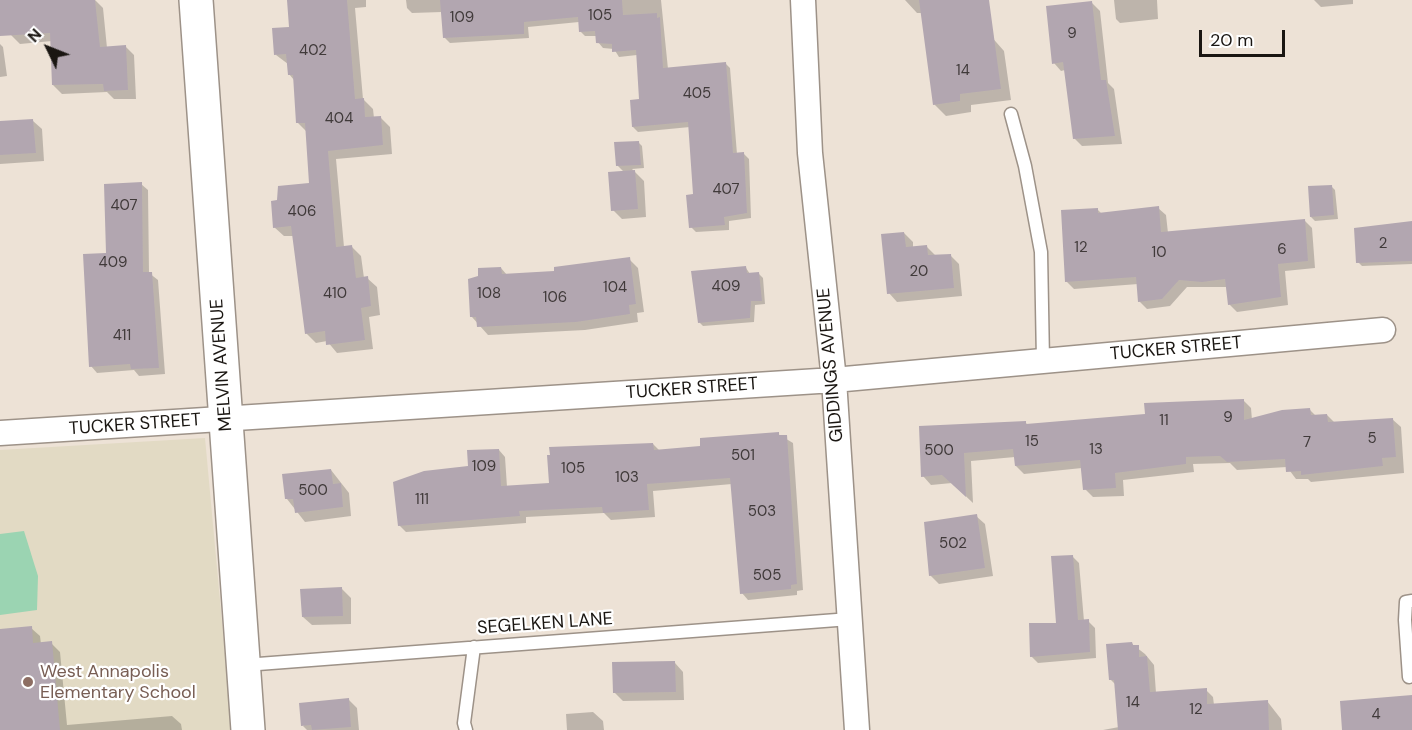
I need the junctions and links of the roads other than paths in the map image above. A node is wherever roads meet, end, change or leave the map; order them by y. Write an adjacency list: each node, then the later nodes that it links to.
1 (196, 0): 7 (street, MELVIN AVENUE)
2 (803, 0): 6 (street, GIDDINGS AVENUE)
3 (1011, 114): 5 (lane)
4 (1383, 330): 5 (street, TUCKER STREET)
5 (1043, 361): 6 (street, TUCKER STREET)
6 (834, 380): 7 (street, TUCKER STREET); 10 (street, GIDDINGS AVENUE)
7 (226, 419): 8 (street, TUCKER STREET); 12 (street, MELVIN AVENUE)
8 (0, 434)
9 (1412, 601): 13 (lane)
10 (850, 619): 11 (lane, SEGELKEN LANE); 16 (street, GIDDINGS AVENUE)
11 (474, 647): 12 (lane, SEGELKEN LANE); 15 (lane)
12 (243, 665): 14 (street, MELVIN AVENUE)
13 (1412, 676)
14 (248, 730)
15 (466, 730)
16 (858, 730)

